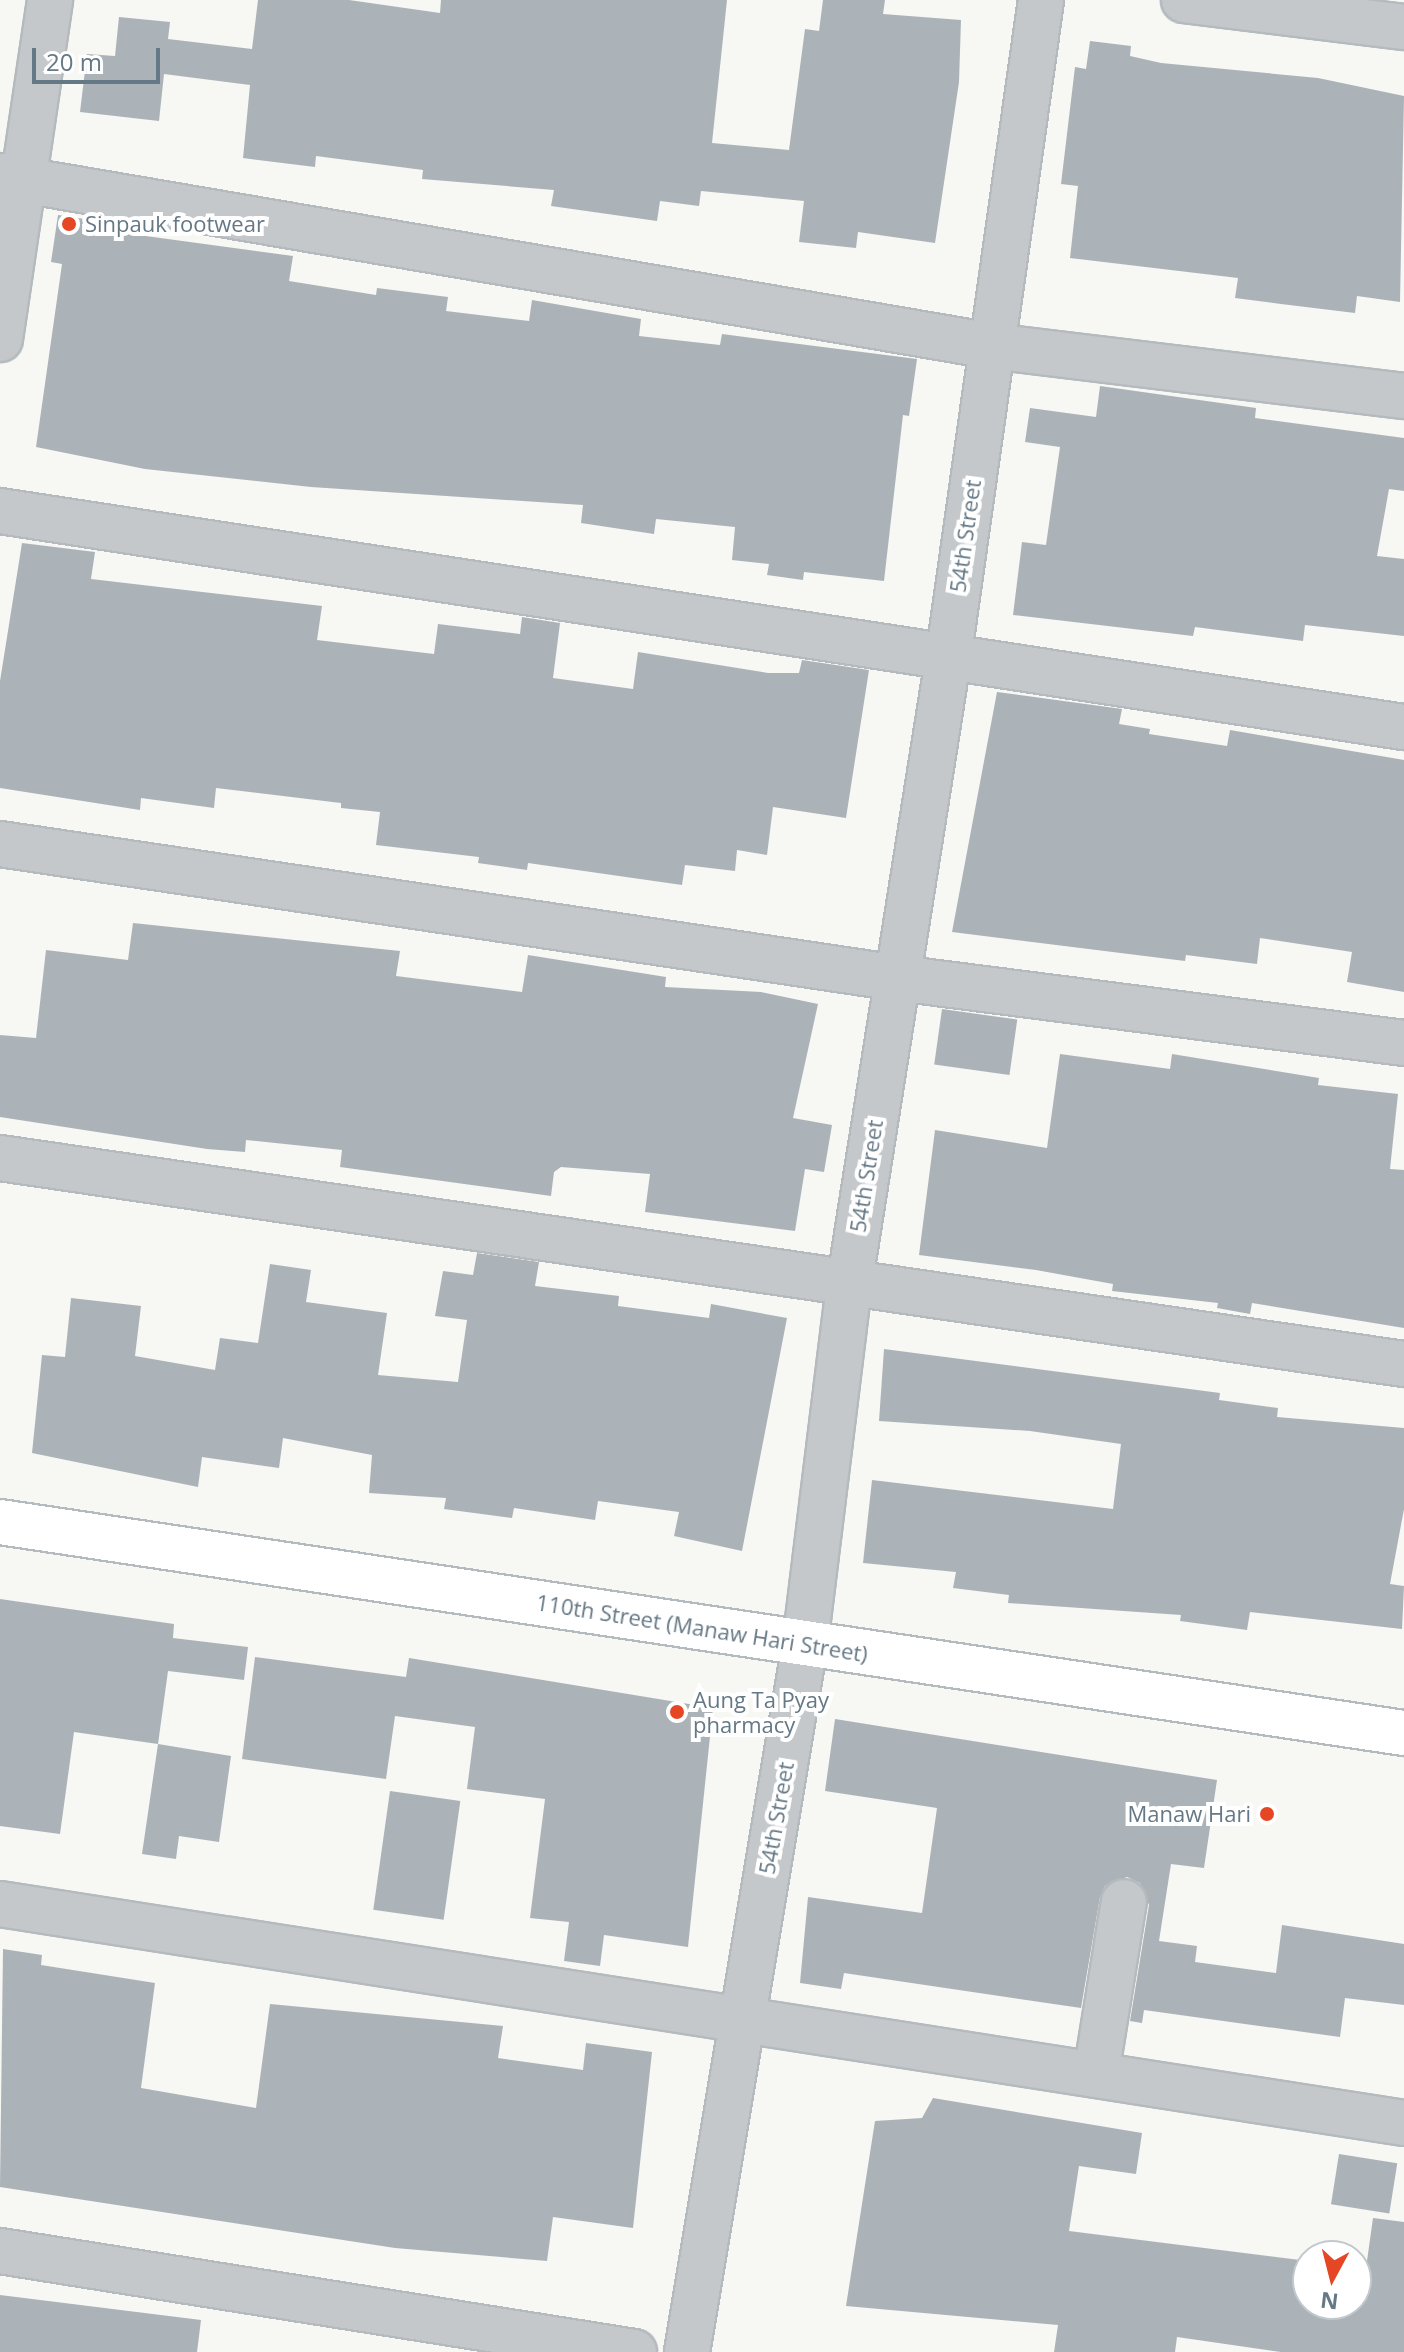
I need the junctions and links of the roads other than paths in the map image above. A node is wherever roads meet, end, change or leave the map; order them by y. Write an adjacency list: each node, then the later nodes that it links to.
1 (50, 0): 5 (street)
2 (1041, 0): 7 (street, 54th Street)
3 (1184, 0): 4 (street)
4 (1404, 27)
5 (13, 178): 6 (street); 7 (street)
6 (0, 339)
7 (991, 346): 8 (street); 10 (street, 54th Street)
8 (1404, 396)
9 (0, 511): 10 (street)
10 (949, 653): 11 (street); 13 (street, 54th Street)
11 (1404, 727)
12 (0, 844): 13 (street)
13 (898, 978): 14 (street); 16 (street, 54th Street)
14 (1404, 1043)
15 (0, 1158): 16 (street)
16 (849, 1286): 17 (street); 19 (street, 54th Street)
17 (1404, 1364)
18 (0, 1522): 19 (main road, 110th Street (Manaw Hari Street))
19 (805, 1644): 20 (main road, 110th Street (Manaw Hari Street)); 23 (street, 54th Street)
20 (1404, 1733)
21 (1124, 1902): 24 (street)
22 (0, 1904): 23 (street)
23 (743, 2018): 24 (street); 28 (street, 54th Street)
24 (1096, 2074): 25 (street)
25 (1404, 2123)
26 (0, 2251): 27 (street)
27 (634, 2352)
28 (687, 2352)

